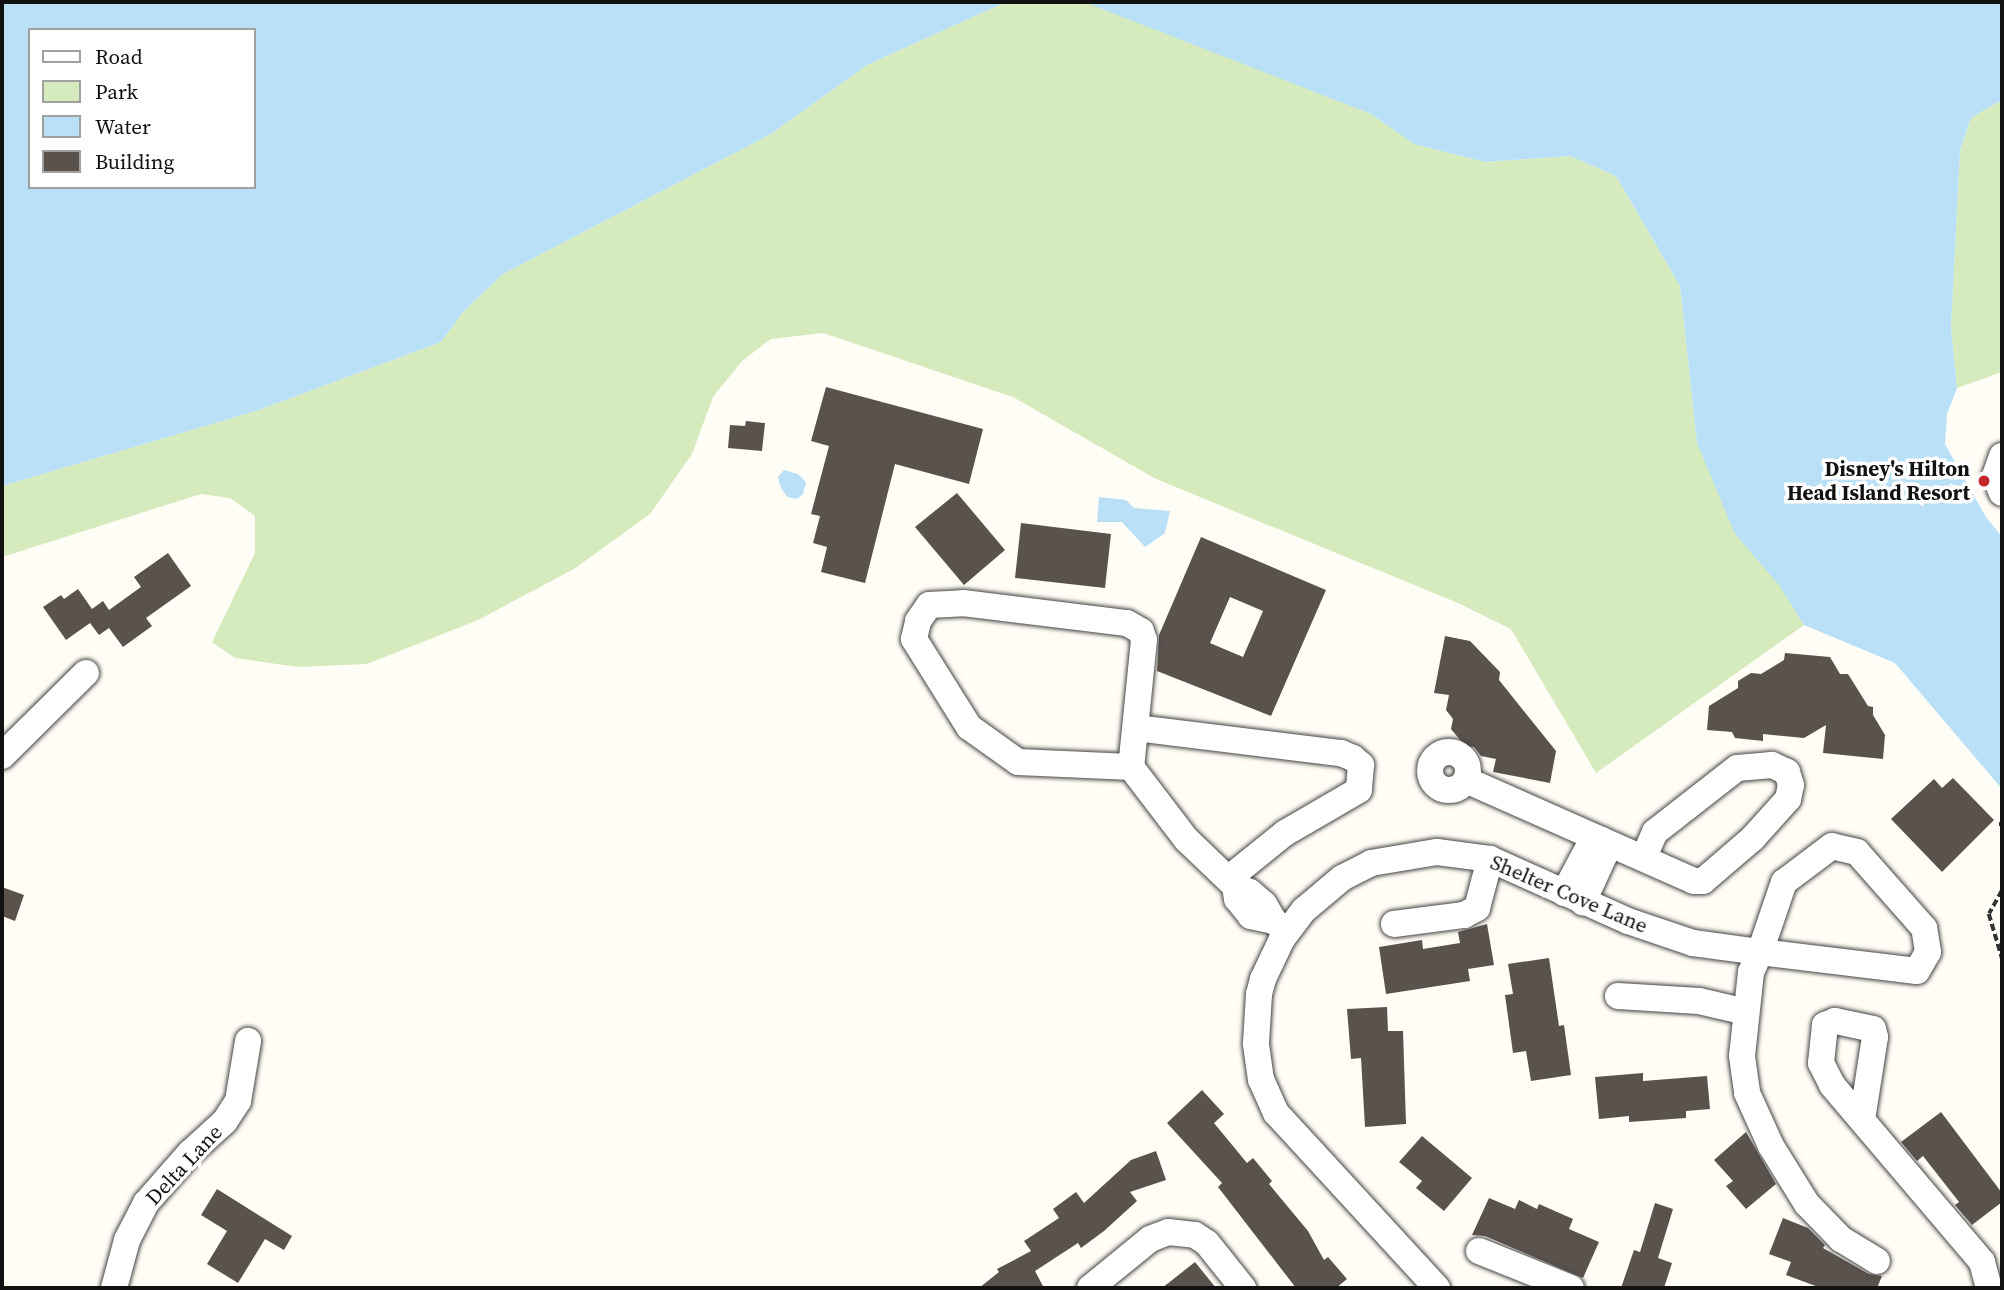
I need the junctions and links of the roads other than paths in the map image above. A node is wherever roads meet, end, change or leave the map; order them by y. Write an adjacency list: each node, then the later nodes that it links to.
1 (2002, 456): 2 (street)
2 (2002, 494)
3 (86, 673): 5 (street)
4 (1136, 728): 6 (street); 6 (street); 11 (street)
5 (2, 756)
6 (1131, 767): 11 (street)
7 (1465, 780): 8 (street)
8 (1602, 841): 9 (street); 12 (street)
9 (1644, 857): 9 (street)
10 (1490, 859): 12 (street, Shelter Cove Lane); 13 (street); 14 (street, Shelter Cove Lane)
11 (1231, 883): 14 (street)
12 (1574, 897): 15 (street, Shelter Cove Lane)
13 (1394, 924)
14 (1280, 927): 25 (street, Shelter Cove Lane)
15 (1760, 952): 15 (street, Shelter Cove Lane); 17 (street)
16 (1618, 996): 17 (street)
17 (1746, 1013): 21 (street)
18 (248, 1041): 22 (street, Delta Lane)
19 (1862, 1120): 27 (street)
20 (1479, 1251): 26 (street)
21 (1877, 1261)
22 (114, 1288)
23 (1090, 1288): 24 (street)
24 (1243, 1288)
25 (1437, 1288)
26 (1571, 1288)
27 (1989, 1288)

